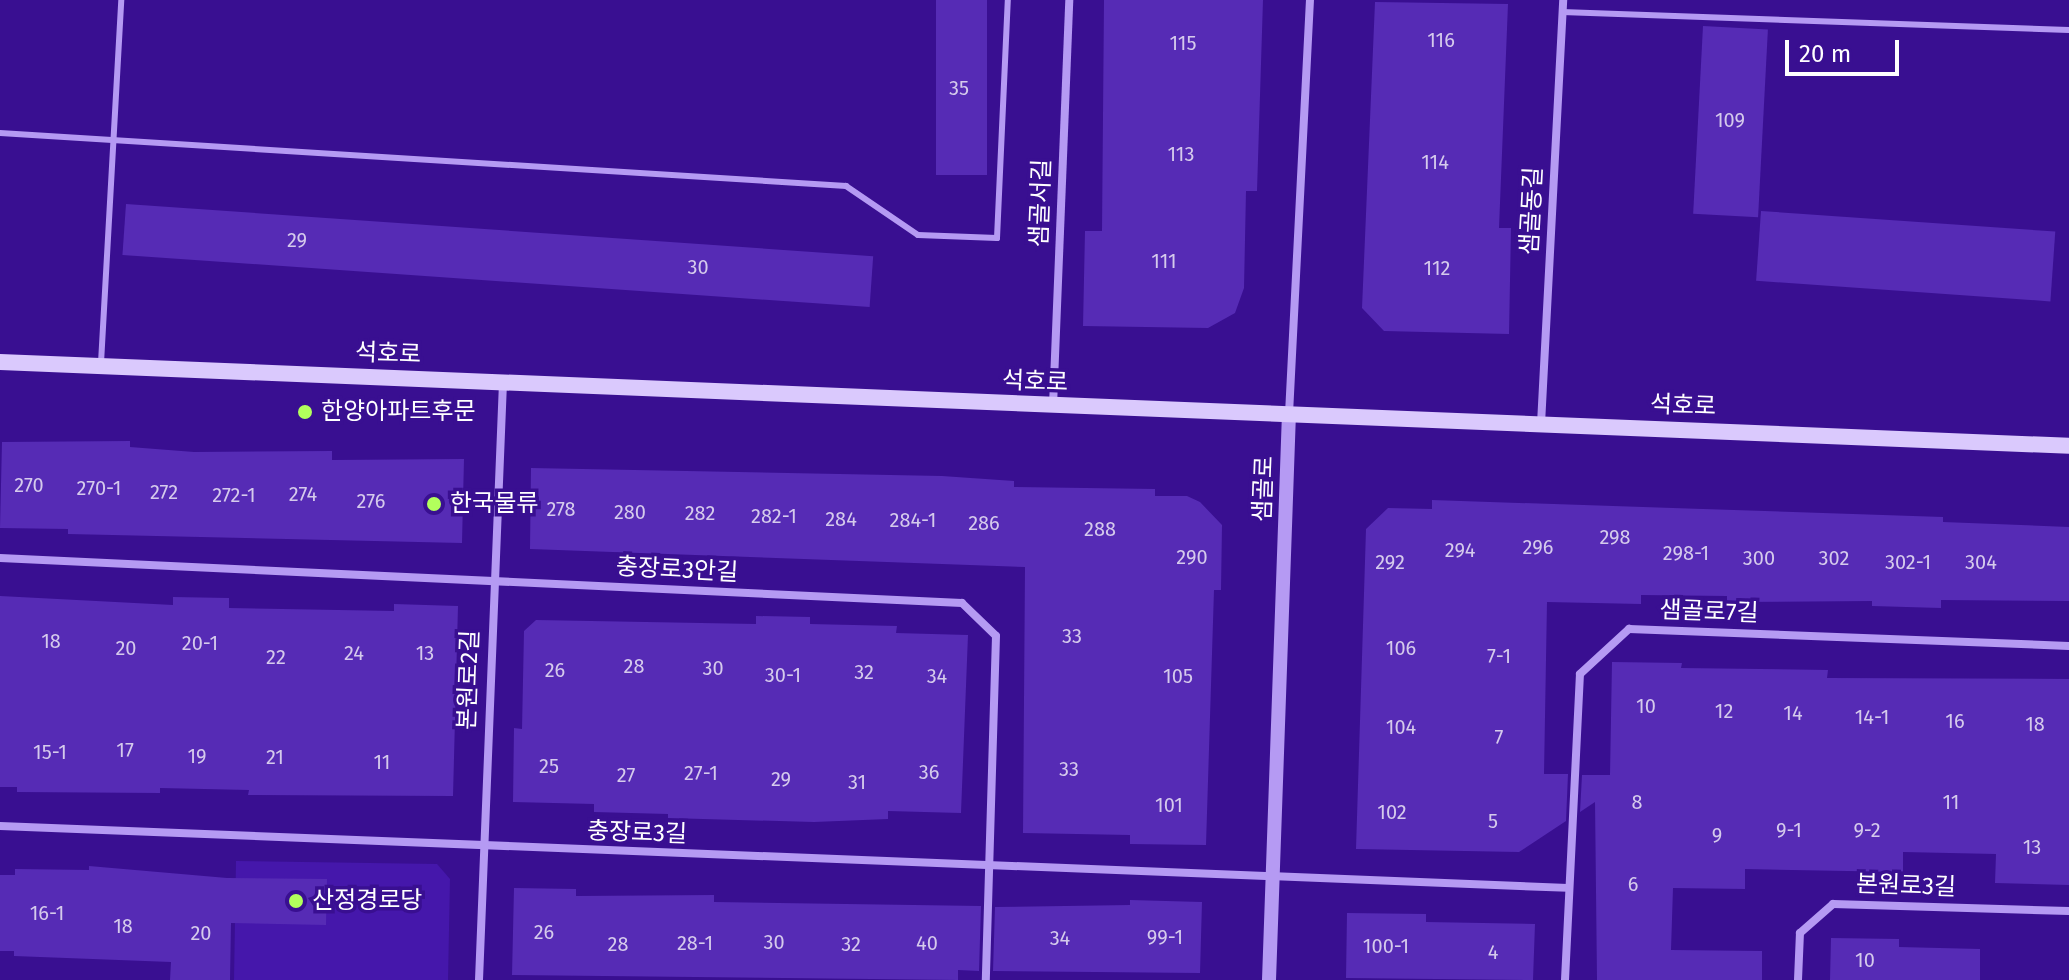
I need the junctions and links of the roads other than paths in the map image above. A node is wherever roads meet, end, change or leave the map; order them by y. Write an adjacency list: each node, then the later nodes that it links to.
1 (121, 0): 9 (lane)
2 (1008, 0): 9 (lane)
3 (1069, 0): 13 (street, 샘골서길)
4 (1310, 0): 14 (street, 샘골로)
5 (1563, 0): 6 (street, 샘골동길)
6 (1562, 12): 7 (lane); 15 (street, 샘골동길)
7 (2069, 30)
8 (0, 133): 9 (lane)
9 (114, 139): 11 (lane)
10 (0, 362): 11 (main road, 석호로)
11 (101, 366): 12 (main road, 석호로)
12 (503, 382): 13 (main road, 석호로); 18 (street, 본원로2길)
13 (1053, 407): 14 (main road, 석호로)
14 (1289, 414): 15 (main road, 석호로); 23 (street, 샘골로)
15 (1541, 424): 16 (main road, 석호로)
16 (2069, 446)
17 (0, 558): 18 (street, 충장로3안길)
18 (492, 582): 21 (street, 본원로2길); 22 (street, 충장로3안길)
19 (2069, 646): 24 (street, 샘골로7길)
20 (0, 826): 21 (street, 충장로3길)
21 (483, 848): 22 (street, 충장로3길); 26 (street, 본원로2길)
22 (990, 864): 23 (street, 충장로3길); 27 (street, 충장로3안길)
23 (1272, 876): 24 (street); 28 (street, 샘골로)
24 (1568, 888): 29 (street, 샘골로7길)
25 (2069, 911): 30 (street, 본원로3길)
26 (479, 980)
27 (986, 980)
28 (1269, 980)
29 (1565, 980)
30 (1798, 980)

